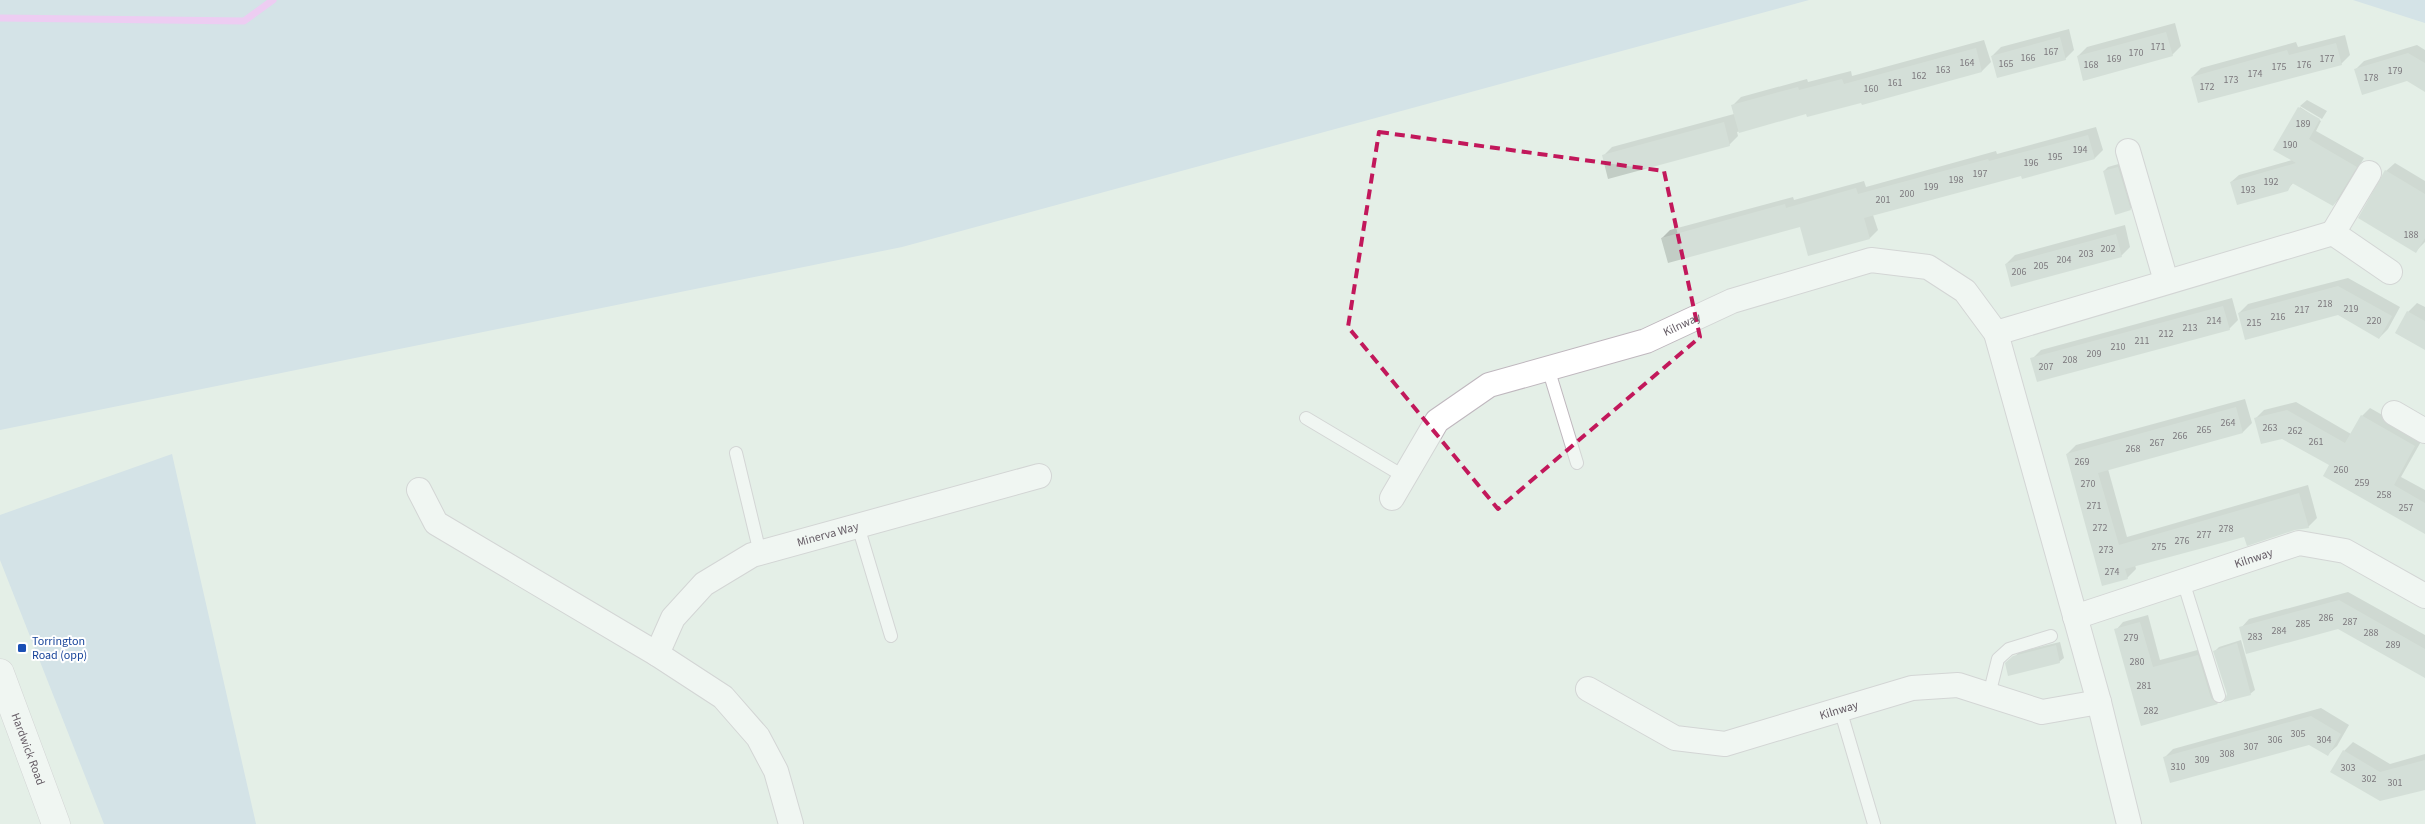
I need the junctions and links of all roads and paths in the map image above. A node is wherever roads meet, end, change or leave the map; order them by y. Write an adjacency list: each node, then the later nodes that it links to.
1 (2128, 150): 5 (street)
2 (2369, 173): 3 (street)
3 (2333, 233): 4 (street); 5 (street)
4 (2390, 272)
5 (2166, 281): 6 (street)
6 (1996, 333): 7 (street, Kilnway); 21 (street, Kilnway)
7 (1548, 368): 12 (lane); 14 (street, Kilnway)
8 (2394, 413): 10 (street)
9 (1306, 418): 14 (lane)
10 (2425, 431)
11 (736, 453): 18 (lane)
12 (1577, 463)
13 (1039, 476): 17 (street, Minerva Way)
14 (1404, 477): 16 (street, Kilnway)
15 (419, 490): 24 (street)
16 (1392, 498)
17 (858, 526): 18 (street, Minerva Way); 22 (lane)
18 (760, 553): 24 (street, Minerva Way)
19 (2183, 581): 20 (street, Kilnway); 21 (street, Kilnway); 28 (lane)
20 (2425, 596)
21 (2075, 617): 29 (street, Kilnway)
22 (890, 636)
23 (2051, 636): 27 (lane)
24 (657, 654): 32 (street)
25 (0, 673): 31 (street, Hardwick Road)
26 (1588, 689): 30 (street, Kilnway)
27 (1988, 695): 29 (street, Kilnway); 30 (street, Kilnway)
28 (2219, 696)
29 (2099, 702): 34 (street, Kilnway)
30 (1840, 709): 33 (lane)
31 (56, 824)
32 (791, 824)
33 (1874, 824)
34 (2129, 824)

